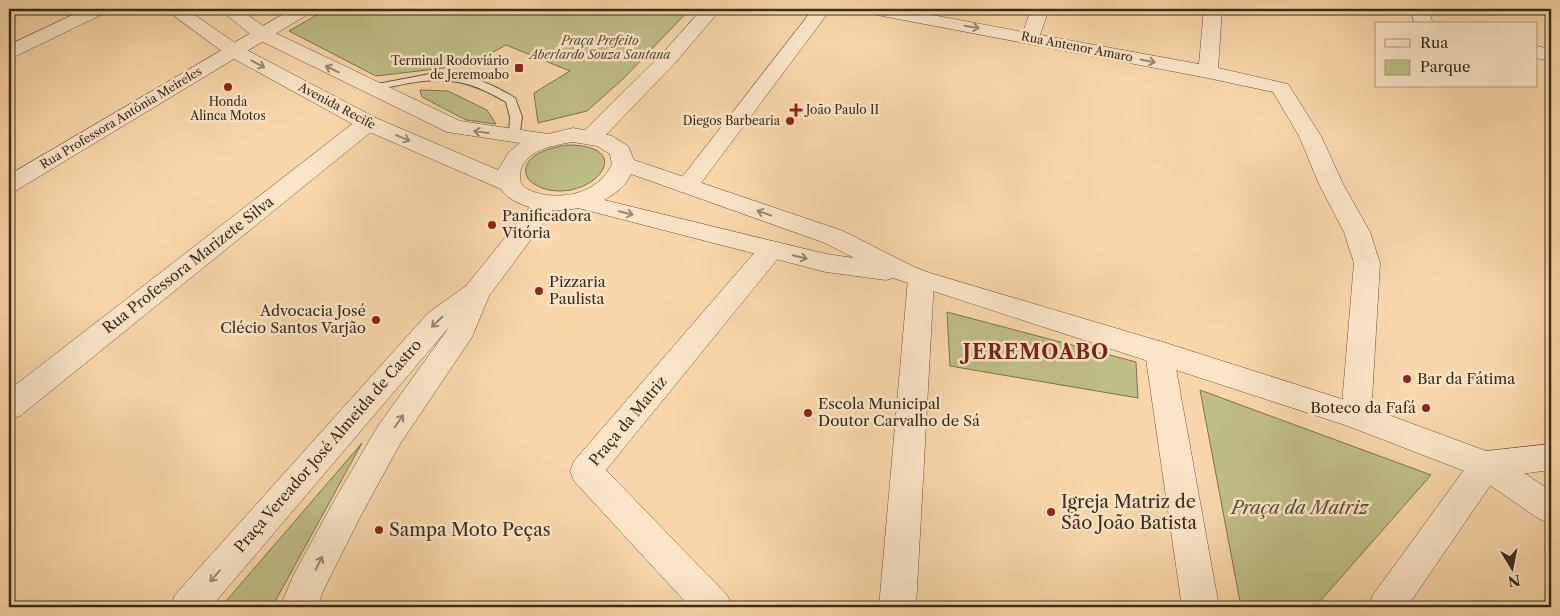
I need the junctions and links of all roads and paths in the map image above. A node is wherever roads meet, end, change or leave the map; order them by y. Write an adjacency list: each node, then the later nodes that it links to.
1 (99, 9): 15 (street)
2 (174, 9): 14 (street, Avenida Recife)
3 (228, 9): 13 (street)
4 (304, 9): 13 (street)
5 (712, 9): 22 (street)
6 (822, 9): 27 (street)
7 (872, 9): 12 (street, Rua Antenor Amaro, one-way to 12)
8 (953, 9): 12 (street, Rua Antenor Amaro)
9 (1213, 9): 18 (street)
10 (1419, 9): 11 (street)
11 (1423, 22)
12 (1035, 23): 18 (street, Rua Antenor Amaro)
13 (262, 34): 14 (street, Rua Professora Antônia Meireles); 19 (street, one-way to 13)
14 (234, 51): 20 (street, Avenida Recife, one-way to 20); 25 (street, Rua Professora Antônia Meireles)
15 (9, 52)
16 (1538, 52): 17 (street)
17 (1551, 54)
18 (1209, 64): 35 (street, Rua Antenor Amaro)
19 (371, 88): 21 (street, one-way to 19); 21 (lane)
20 (368, 123): 26 (street, Avenida Recife, one-way to 26); 34 (street, Rua Professora Marizete Silva)
21 (515, 135): 23 (street)
22 (591, 136): 23 (street); 24 (street)
23 (546, 140): 26 (street)
24 (624, 164): 27 (street); 28 (street)
25 (9, 184)
26 (510, 184): 29 (street)
27 (687, 186): 31 (street, one-way to 27)
28 (579, 201): 29 (street); 30 (street, one-way to 30)
29 (546, 203): 32 (street, Praça Vereador José Almeida de Castro)
30 (771, 250): 31 (street, one-way to 31); 41 (street, Praça da Matriz)
31 (913, 276): 33 (street); 42 (street)
32 (476, 293): 39 (street, Praça Vereador José Almeida de Castro, one-way to 39); 40 (street, Praça Vereador José Almeida de Castro, one-way to 32)
33 (1159, 352): 35 (street); 43 (street)
34 (9, 407)
35 (1356, 416): 37 (street)
36 (1551, 457): 37 (street)
37 (1486, 465): 38 (street); 44 (street)
38 (1551, 509)
39 (188, 607)
40 (299, 607)
41 (714, 607)
42 (898, 607)
43 (1202, 607)
44 (1386, 607)

